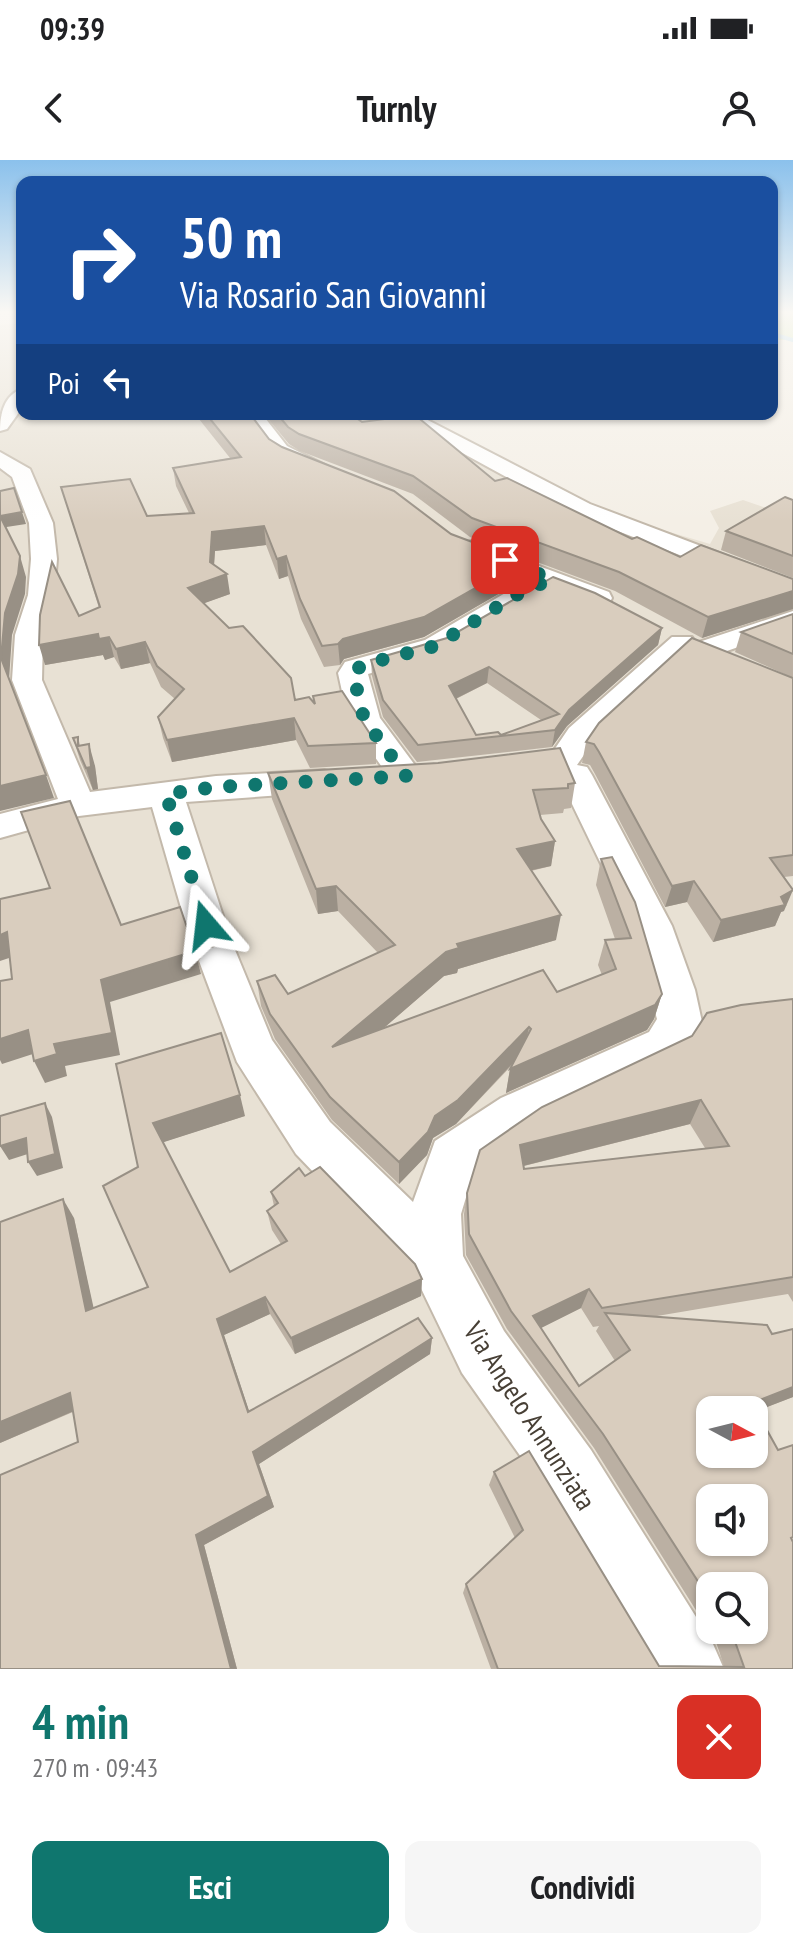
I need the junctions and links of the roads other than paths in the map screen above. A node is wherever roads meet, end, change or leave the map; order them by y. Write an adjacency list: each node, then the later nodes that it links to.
1 (16, 389): 4 (street)
2 (257, 420): 6 (street)
3 (412, 420): 9 (street)
4 (0, 425)
5 (0, 458): 17 (street)
6 (341, 479)
7 (449, 537): 8 (street)
8 (551, 579): 10 (street); 16 (street)
9 (793, 591)
10 (624, 610)
11 (793, 619): 12 (street)
12 (681, 641): 13 (street); 14 (street)
13 (743, 668)
14 (495, 769)
15 (575, 775): 19 (street, Via Angelo Annunziata)
16 (166, 794): 17 (street); 19 (street)
17 (78, 805): 18 (street)
18 (0, 826)
19 (436, 1261): 20 (street, Via Angelo Annunziata)
20 (688, 1669)

